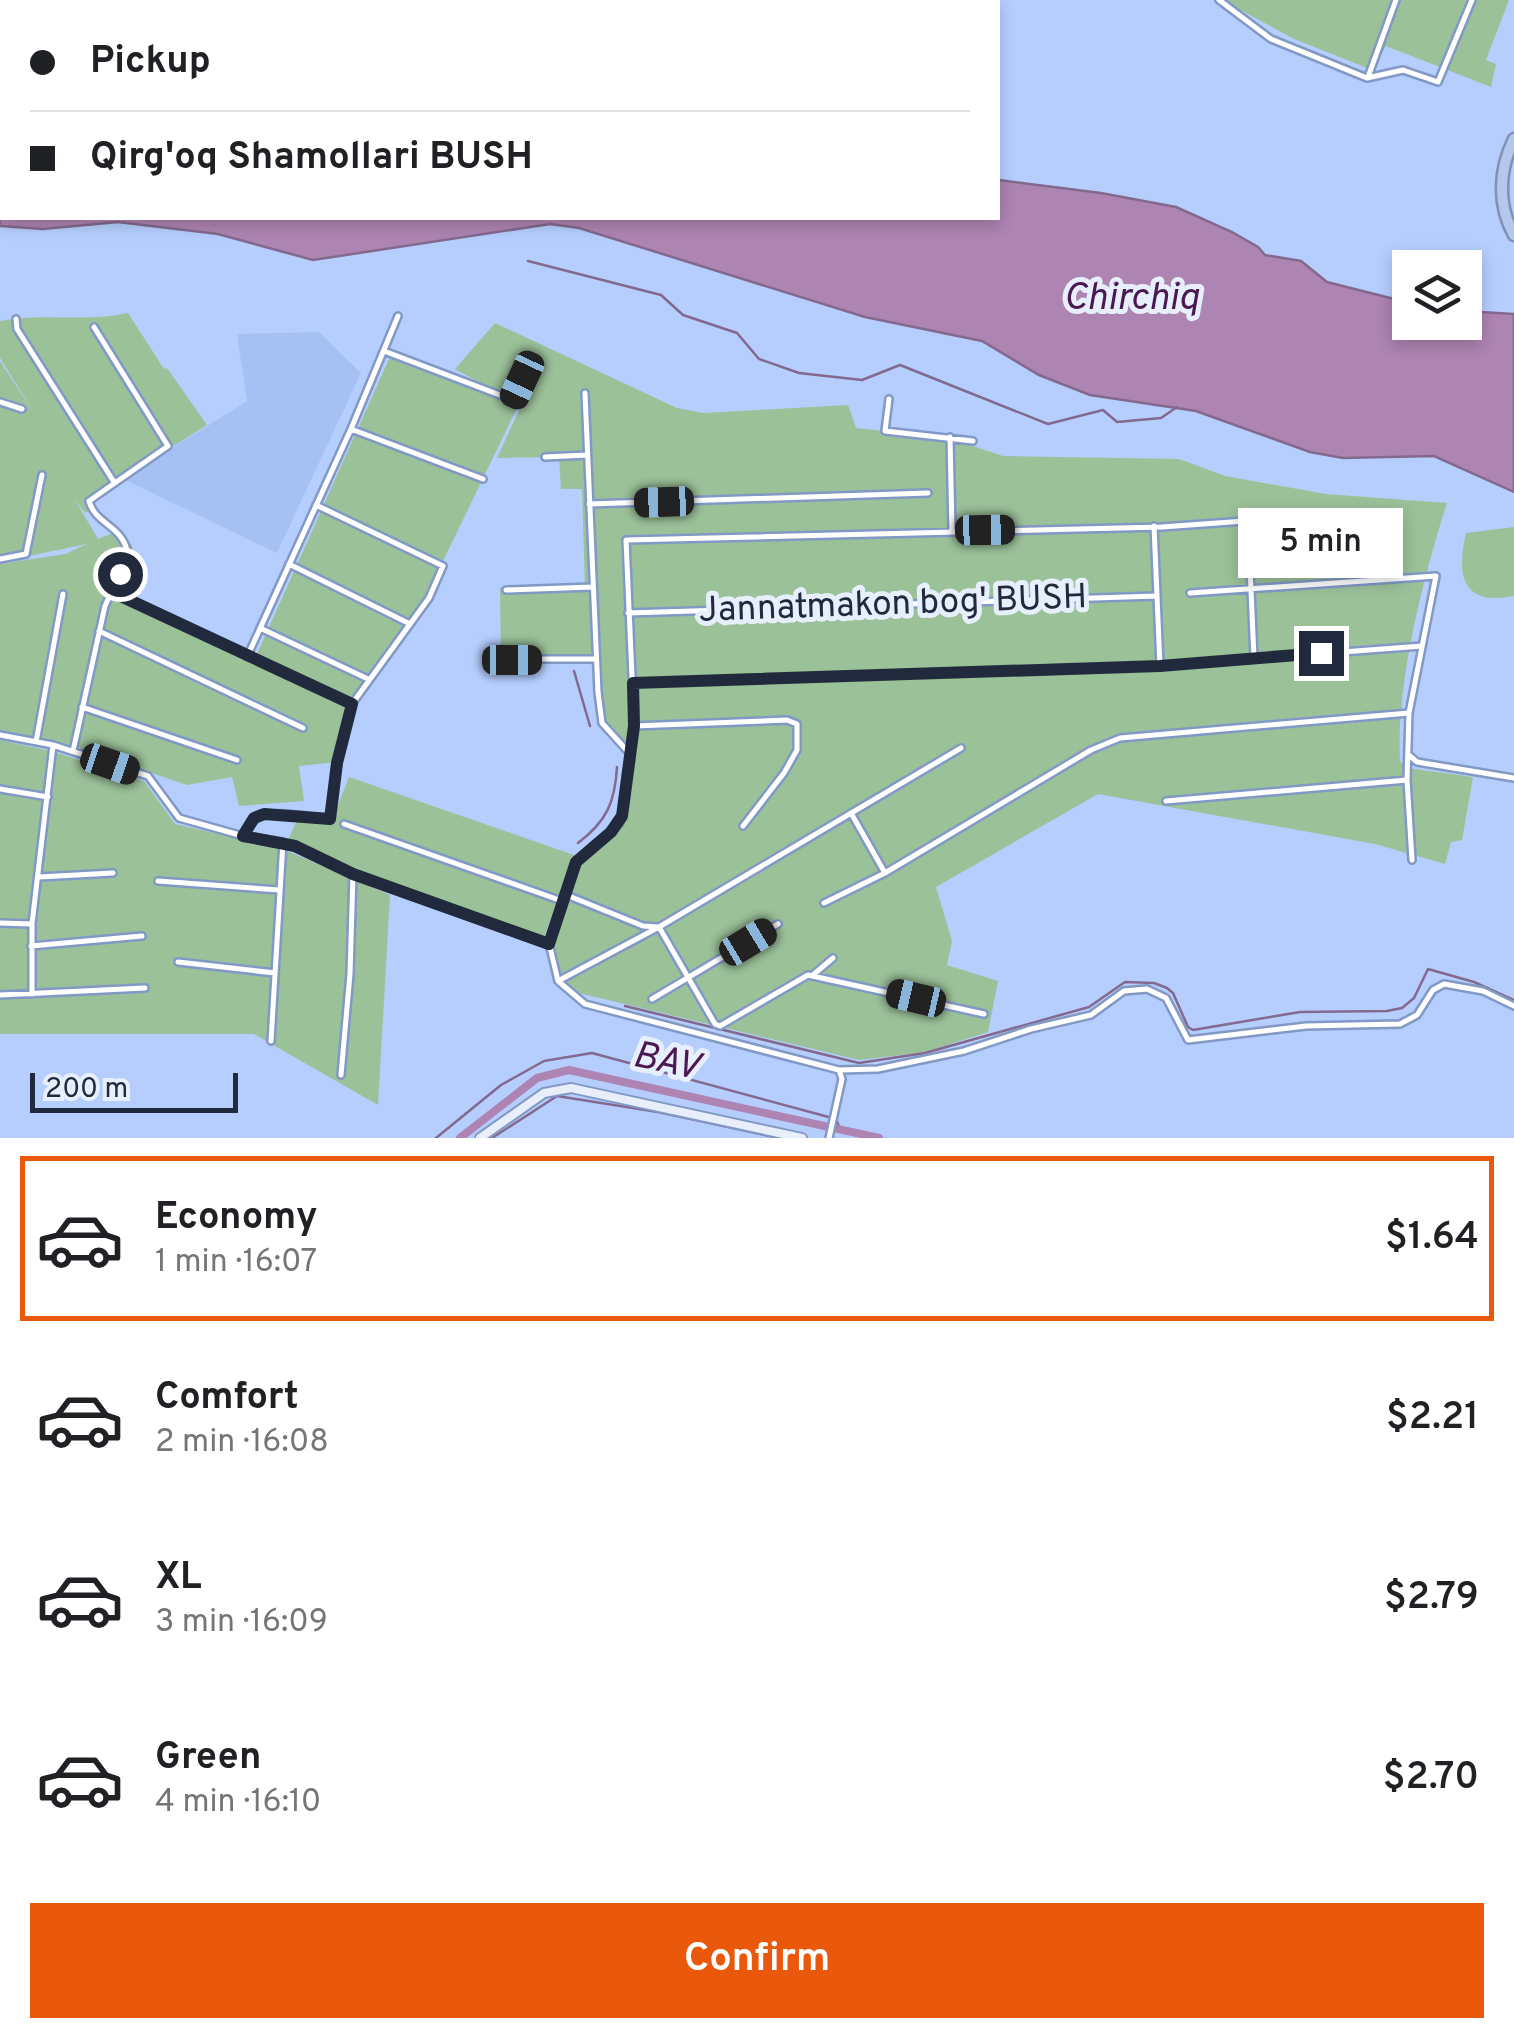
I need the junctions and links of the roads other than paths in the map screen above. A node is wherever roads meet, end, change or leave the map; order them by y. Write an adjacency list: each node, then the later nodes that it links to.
1 (1219, 0): 4 (street)
2 (1396, 0): 4 (street)
3 (1472, 0): 4 (street)
4 (1367, 78)
5 (1514, 139): 7 (highway)
6 (1514, 159): 7 (highway)
7 (1502, 188): 8 (highway)
8 (1514, 235)
9 (398, 316): 12 (street)
10 (16, 319): 25 (street)
11 (94, 327): 25 (street)
12 (384, 352): 13 (street); 18 (street)
13 (522, 380)
14 (585, 393): 21 (street)
15 (890, 399): 19 (street)
16 (0, 402): 17 (street)
17 (22, 409)
18 (351, 430): 24 (street); 28 (street)
19 (950, 438): 20 (street); 32 (street)
20 (973, 440)
21 (587, 454): 22 (street); 27 (street)
22 (545, 456)
23 (42, 476): 33 (street)
24 (483, 478)
25 (114, 482): 38 (street)
26 (928, 493): 27 (street)
27 (589, 504): 35 (street)
28 (316, 505): 34 (street); 43 (street)
29 (1286, 518): 30 (street)
30 (1248, 522): 31 (street); 37 (street)
31 (1154, 526): 32 (street); 41 (street)
32 (952, 531): 42 (street)
33 (0, 559)
34 (289, 564): 43 (street); 44 (street)
35 (593, 588): 36 (street); 49 (street)
36 (506, 590)
37 (1251, 591): 39 (street); 46 (street); 48 (street)
38 (112, 592): 45 (street); 47 (street)
39 (1190, 593)
40 (64, 594): 60 (street)
41 (1157, 596): 42 (street, Jannatmakon bog' BUSH); 51 (street)
42 (628, 614): 53 (street)
43 (410, 624): 52 (street)
44 (260, 628): 47 (street); 52 (street)
45 (99, 632): 55 (street); 58 (street)
46 (1422, 646): 48 (street); 56 (street)
47 (247, 657): 54 (street)
48 (1254, 658): 51 (street)
49 (596, 659): 50 (street); 64 (street)
50 (512, 660)
51 (1160, 666): 53 (street)
52 (368, 679): 54 (street)
53 (633, 683): 57 (street)
54 (352, 704): 75 (street)
55 (82, 706): 63 (street); 66 (street)
56 (1409, 713): 65 (street); 79 (street)
57 (634, 726): 64 (street); 74 (street)
58 (303, 728)
59 (0, 735): 60 (street)
60 (36, 742): 61 (street)
61 (53, 746): 63 (street); 70 (street)
62 (961, 748): 72 (street)
63 (73, 751): 75 (street)
64 (630, 755): 84 (street)
65 (1409, 755): 67 (street); 68 (street)
66 (237, 760)
67 (1514, 778)
68 (1407, 780): 71 (street); 77 (street)
69 (0, 789): 70 (street)
70 (48, 797): 81 (street)
71 (1166, 801)
72 (851, 813): 79 (street); 89 (street)
73 (344, 824): 84 (street)
74 (744, 826)
75 (243, 836): 76 (street)
76 (283, 842): 80 (street); 83 (street)
77 (1412, 860)
78 (113, 872): 81 (street)
79 (885, 873): 85 (street)
80 (353, 874): 91 (street); 109 (street)
81 (39, 877): 87 (street)
82 (158, 881): 83 (street)
83 (279, 890): 95 (street)
84 (563, 897): 89 (street); 91 (street)
85 (824, 903)
86 (0, 924): 87 (street)
87 (32, 924): 92 (street)
88 (778, 924): 97 (street)
89 (659, 927): 97 (street); 98 (street)
90 (142, 936): 92 (street)
91 (549, 944): 98 (street)
92 (31, 946): 101 (street)
93 (832, 958): 96 (street)
94 (178, 962): 95 (street)
95 (276, 973): 107 (street)
96 (813, 975): 104 (street); 105 (street)
97 (688, 979): 102 (street); 105 (street)
98 (558, 981): 106 (street)
99 (145, 988): 101 (street)
100 (0, 994): 101 (street)
101 (32, 994)
102 (652, 1000)
103 (1514, 1006): 108 (street)
104 (984, 1014)
105 (720, 1026): 106 (street)
106 (717, 1038): 108 (street)
107 (270, 1041)
108 (840, 1070): 110 (street)
109 (341, 1076)
110 (830, 1137)
111 (480, 1138): 112 (street)
112 (802, 1138)

